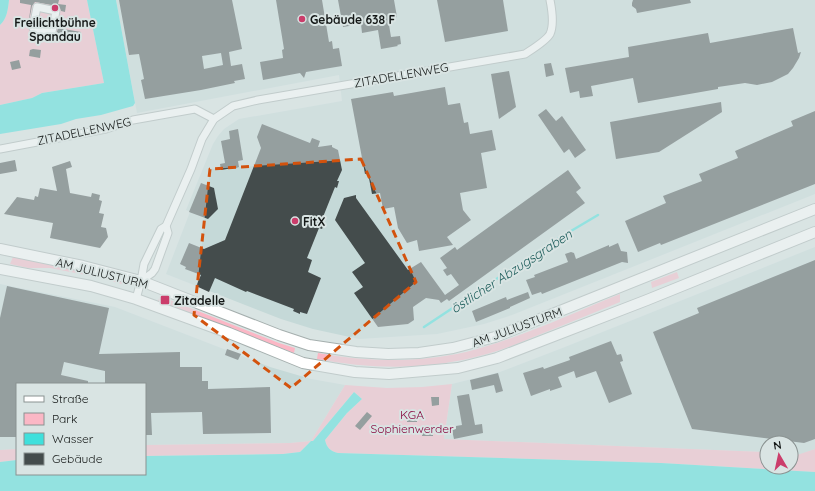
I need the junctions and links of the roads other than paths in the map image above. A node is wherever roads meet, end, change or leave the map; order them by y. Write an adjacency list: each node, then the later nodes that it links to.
1 (550, 0): 2 (street, ZITADELLENWEG)
2 (214, 119): 3 (street, ZITADELLENWEG); 5 (street, ZITADELLENWEG)
3 (0, 149)
4 (815, 209): 9 (main road, AM JULIUSTURM)
5 (166, 226): 9 (street, ZITADELLENWEG); 9 (street, ZITADELLENWEG)
6 (815, 232): 10 (main road, AM JULIUSTURM)
7 (0, 250): 9 (main road, AM JULIUSTURM)
8 (0, 269): 10 (main road, AM JULIUSTURM)
9 (142, 281): 10 (street, ZITADELLENWEG)
10 (136, 299)

